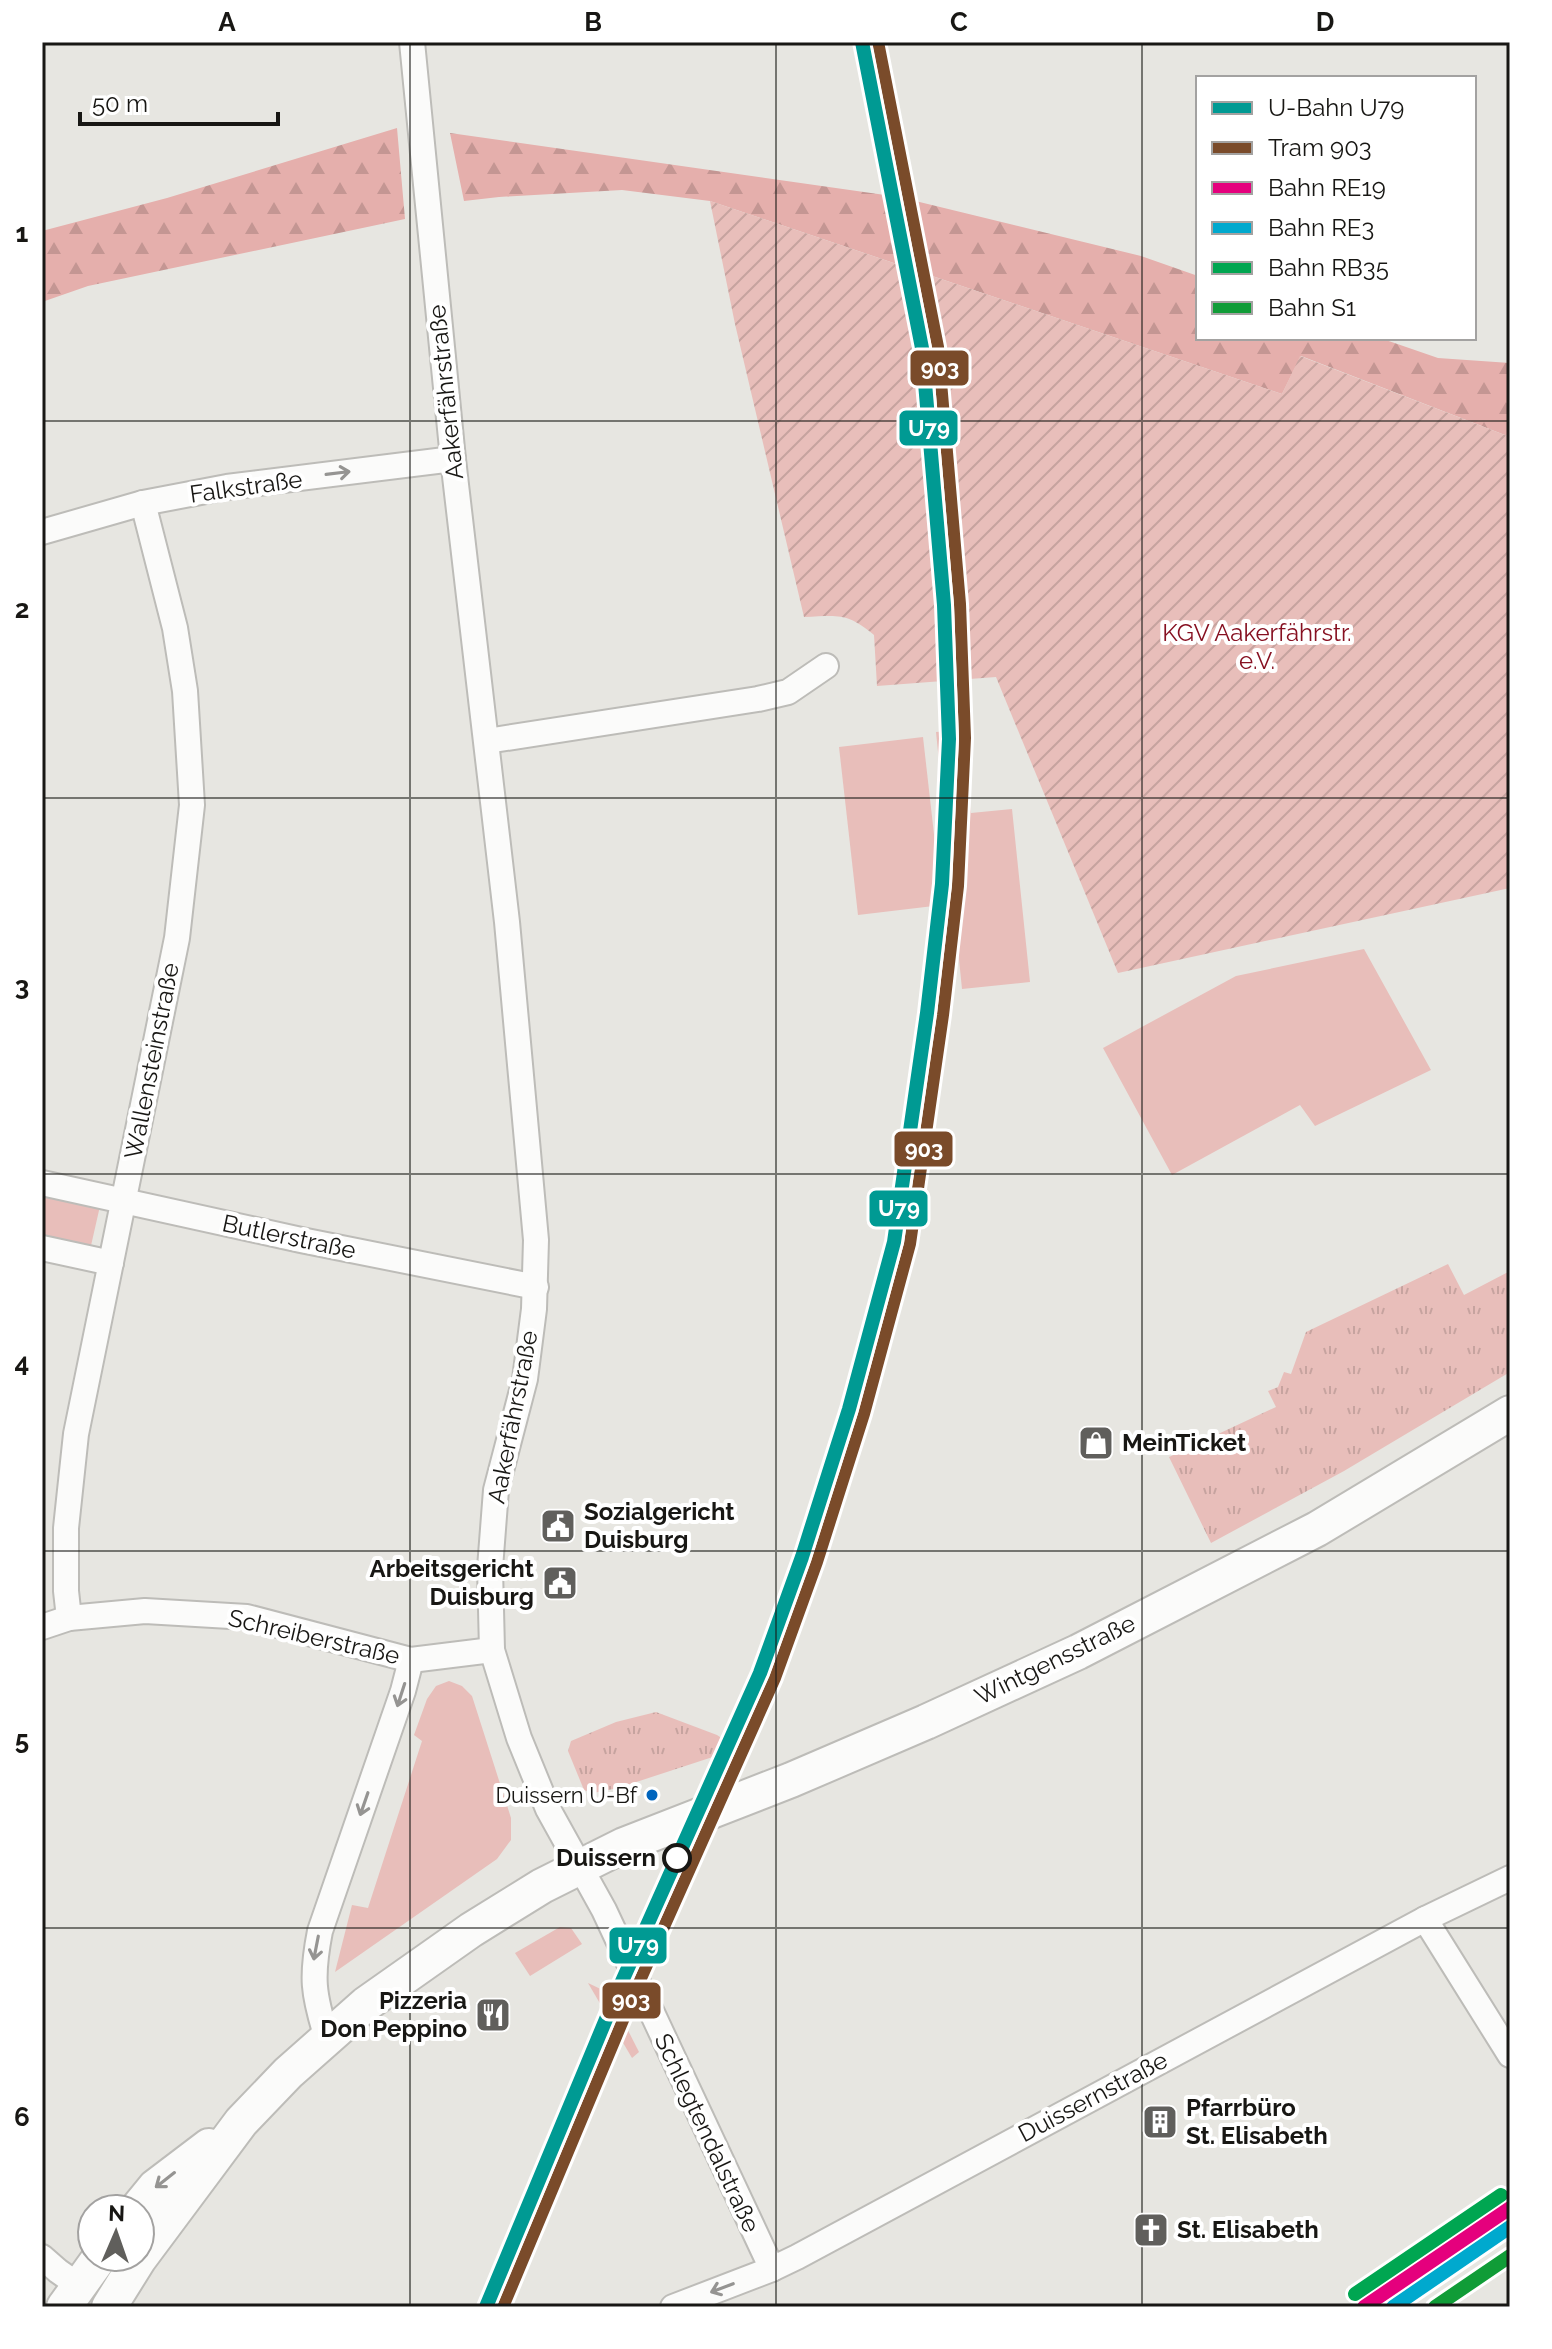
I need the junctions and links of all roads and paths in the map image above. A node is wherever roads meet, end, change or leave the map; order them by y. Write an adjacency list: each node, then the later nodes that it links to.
1 (412, 42): 2 (street, Aakerfährstraße)
2 (453, 459): 3 (street, Falkstraße, one-way to 2); 6 (street, Aakerfährstraße)
3 (143, 503): 4 (street, Falkstraße); 8 (street, Wallensteinstraße)
4 (42, 532)
5 (826, 666): 6 (street)
6 (487, 741): 11 (street, Aakerfährstraße)
7 (42, 1183): 8 (street, Butlerstraße)
8 (124, 1201): 10 (street, Wallensteinstraße); 11 (street, Butlerstraße)
9 (42, 1248): 10 (street)
10 (111, 1263): 13 (street, Wallensteinstraße)
11 (536, 1287): 15 (street, Aakerfährstraße)
12 (1510, 1413): 17 (main road, Wintgensstraße)
13 (69, 1618): 14 (street, Schreiberstraße); 16 (street, Schreiberstraße)
14 (42, 1627)
15 (492, 1650): 16 (street, Schreiberstraße); 17 (street, Aakerfährstraße)
16 (411, 1660): 20 (street, one-way to 20)
17 (580, 1867): 20 (main road); 25 (street, Schlegtendalstraße)
18 (1510, 1878): 19 (street, Duissernstraße)
19 (1425, 1919): 21 (street); 25 (street, Duissernstraße)
20 (327, 2038): 22 (main road)
21 (1510, 2055)
22 (241, 2122): 23 (main road, one-way to 23); 28 (main road)
23 (150, 2193)
24 (42, 2257): 27 (street)
25 (772, 2269): 29 (street, Duissernstraße, one-way to 29)
26 (88, 2273): 27 (main road)
27 (71, 2296)
28 (109, 2307)
29 (673, 2307)

